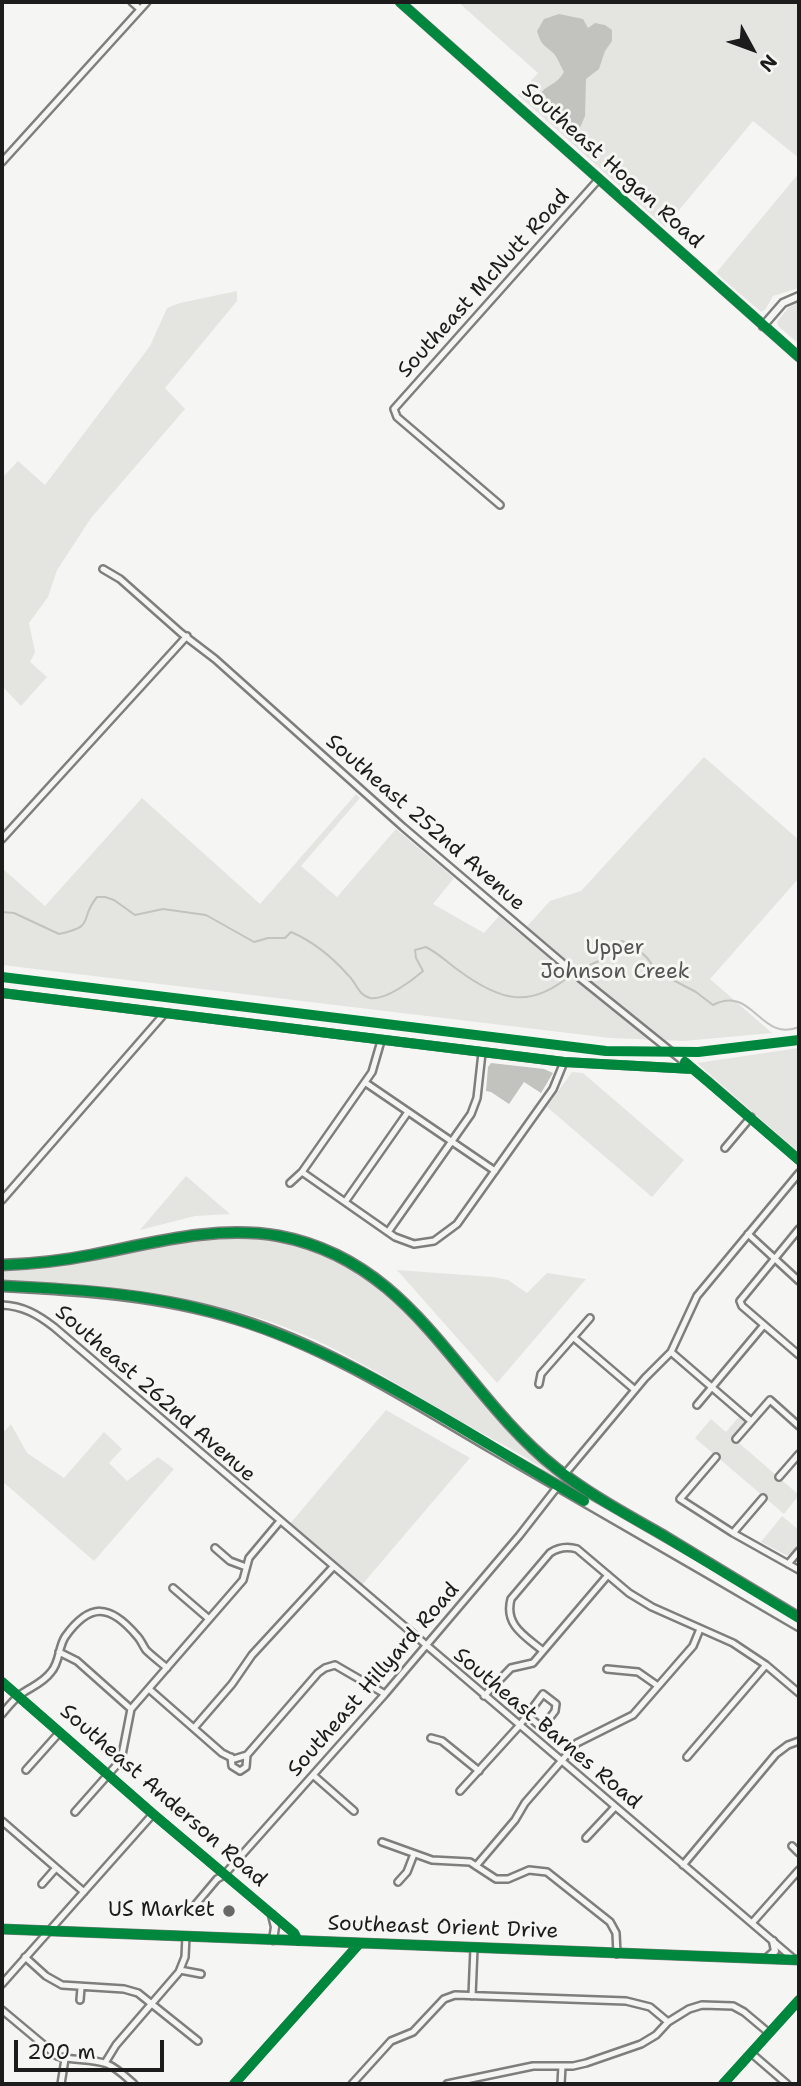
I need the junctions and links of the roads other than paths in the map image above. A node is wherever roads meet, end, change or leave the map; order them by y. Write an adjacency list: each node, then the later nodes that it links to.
1 (132, 2): 4 (street)
2 (147, 2): 4 (street)
3 (400, 2): 6 (main road, Southeast Hogan Road)
4 (140, 9): 5 (street)
5 (2, 162)
6 (598, 180): 8 (main road, Southeast Hogan Road); 10 (street, Southeast McNutt Road)
7 (799, 296): 8 (main road)
8 (763, 326): 9 (main road, Southeast Hogan Road)
9 (799, 357)
10 (500, 506)
11 (103, 569): 12 (street, Southeast 252nd Avenue)
12 (187, 636): 13 (street); 19 (street, Southeast 252nd Avenue)
13 (2, 839)
14 (2, 993): 15 (street)
15 (165, 1013): 16 (street); 30 (street)
16 (381, 1041): 17 (street); 20 (street)
17 (482, 1053): 18 (street); 23 (street)
18 (564, 1062): 19 (street); 26 (street)
19 (694, 1069): 22 (street, Southeast 252nd Avenue)
20 (366, 1083): 21 (street); 27 (street)
21 (408, 1112): 23 (street); 31 (street)
22 (751, 1117): 24 (street); 25 (street, Southeast 252nd Avenue)
23 (451, 1143): 26 (street); 33 (street)
24 (724, 1148)
25 (799, 1160)
26 (495, 1171): 33 (street)
27 (302, 1172): 29 (street); 31 (street)
28 (799, 1173): 34 (street)
29 (290, 1183)
30 (2, 1200)
31 (345, 1202): 33 (street)
32 (799, 1229): 35 (street)
33 (388, 1232)
34 (748, 1234): 35 (street); 43 (street)
35 (775, 1258): 37 (street); 41 (street)
36 (2, 1265): 54 (highway)
37 (799, 1281)
38 (2, 1286): 56 (highway)
39 (2, 1305): 59 (street, Southeast 262nd Avenue)
40 (590, 1318): 42 (street)
41 (764, 1325): 44 (street); 46 (street)
42 (573, 1337): 45 (street); 47 (street)
43 (670, 1352): 46 (street); 47 (street)
44 (799, 1355)
45 (539, 1384)
46 (712, 1387): 48 (street); 49 (street)
47 (635, 1390): 54 (street)
48 (697, 1405)
49 (751, 1421): 50 (street); 51 (street)
50 (799, 1426)
51 (736, 1439)
52 (799, 1454): 55 (street)
53 (716, 1457): 60 (street)
54 (564, 1475): 58 (highway)
55 (779, 1478)
56 (558, 1486): 58 (highway); 71 (highway); 73 (street, Southeast Hillyard Road)
57 (764, 1498): 60 (street)
58 (619, 1510): 69 (highway)
59 (280, 1521): 64 (street); 65 (street, Southeast Barnes Road)
60 (733, 1533): 63 (street)
61 (215, 1548): 64 (street)
62 (799, 1551): 63 (street)
63 (789, 1564): 66 (street)
64 (246, 1567): 70 (street)
65 (333, 1567): 73 (street, Southeast Barnes Road); 92 (street)
66 (799, 1570)
67 (608, 1575): 72 (street); 74 (street); 74 (street)
68 (173, 1588): 70 (street)
69 (799, 1618)
70 (209, 1619): 79 (street)
71 (799, 1626)
72 (700, 1629): 78 (street); 82 (street)
73 (425, 1647): 85 (street, Southeast Hillyard Road); 87 (street, Southeast Barnes Road)
74 (543, 1651): 87 (street)
75 (59, 1653): 79 (street); 86 (street); 88 (street)
76 (334, 1657): 77 (street)
77 (335, 1665): 85 (street); 98 (street)
78 (766, 1665): 84 (street); 99 (street)
79 (167, 1668): 83 (street)
80 (607, 1669): 82 (street)
81 (2, 1682): 86 (street, Southeast Anderson Road)
82 (658, 1686): 101 (street)
83 (149, 1689): 88 (street); 92 (street)
84 (799, 1693)
85 (385, 1694): 105 (street, Southeast Hillyard Road)
86 (18, 1696): 89 (street); 94 (street, Southeast Anderson Road)
87 (484, 1696): 91 (street, Southeast Barnes Road)
88 (131, 1709): 104 (street)
89 (2, 1714)
90 (527, 1715): 91 (street); 93 (street); 93 (street)
91 (519, 1726): 96 (street, Southeast Barnes Road); 103 (street)
92 (194, 1728): 100 (street)
93 (542, 1728): 96 (street)
94 (59, 1733): 102 (street); 104 (street, Southeast Anderson Road)
95 (431, 1738): 103 (street)
96 (533, 1738): 101 (street, Southeast Barnes Road)
97 (799, 1741): 117 (street)
98 (247, 1755): 100 (street); 100 (street)
99 (687, 1757)
100 (234, 1758)
101 (561, 1762): 107 (street, Southeast Barnes Road); 118 (street)
102 (26, 1770)
103 (479, 1771): 106 (street)
104 (108, 1775): 109 (street); 110 (street, Southeast Anderson Road)
105 (313, 1775): 108 (street); 121 (street, Southeast Hillyard Road)
106 (460, 1791)
107 (615, 1807): 112 (street); 117 (street, Southeast Barnes Road)
108 (354, 1811)
109 (75, 1812)
110 (153, 1814): 121 (street, Southeast Anderson Road); 124 (street)
111 (2, 1821): 119 (street)
112 (586, 1838)
113 (382, 1842): 116 (street)
114 (792, 1846): 115 (street)
115 (799, 1853)
116 (414, 1854): 118 (street); 122 (street)
117 (683, 1865): 127 (street, Southeast Barnes Road)
118 (477, 1866): 136 (street)
119 (56, 1867): 123 (street); 124 (street)
120 (799, 1870): 127 (street)
121 (225, 1875): 125 (street, Southeast Hillyard Road); 126 (street, Southeast Anderson Road)
122 (398, 1882)
123 (42, 1884)
124 (84, 1892): 129 (street)
125 (196, 1904)
126 (271, 1915): 131 (main road); 132 (street, Southeast Anderson Road)
127 (752, 1923): 133 (street, Southeast Barnes Road)
128 (2, 1929): 129 (main road, Southeast Orient Drive)
129 (48, 1931): 130 (main road, Southeast Orient Drive); 137 (street)
130 (186, 1936): 131 (main road, Southeast Orient Drive); 140 (street)
131 (273, 1940): 132 (main road, Southeast Orient Drive)
132 (298, 1941): 134 (main road, Southeast Orient Drive)
133 (773, 1941): 138 (main road); 139 (street, Southeast Barnes Road)
134 (359, 1944): 135 (main road, Southeast Orient Drive); 156 (street)
135 (474, 1948): 136 (main road, Southeast Orient Drive); 144 (street)
136 (617, 1954): 138 (main road, Southeast Orient Drive)
137 (25, 1957): 142 (street); 143 (street)
138 (766, 1959): 139 (main road, Southeast Orient Drive)
139 (797, 1960)
140 (180, 1970): 141 (street); 147 (street)
141 (201, 1974)
142 (2, 1984)
143 (81, 1988): 145 (street); 147 (street)
144 (472, 1996): 149 (street); 159 (street)
145 (80, 2000)
146 (799, 2000): 150 (street)
147 (152, 2003): 151 (street); 154 (street)
148 (2, 2010): 153 (street)
149 (668, 2022): 150 (street); 155 (street)
150 (768, 2034): 152 (street)
151 (198, 2041)
152 (751, 2053): 162 (street); 163 (street)
153 (65, 2059): 154 (street); 157 (street)
154 (105, 2063): 158 (street)
155 (562, 2066): 160 (street); 161 (street)
156 (238, 2083)
157 (61, 2084)
158 (134, 2084)
159 (352, 2084)
160 (446, 2084)
161 (561, 2084)
162 (723, 2084)
163 (786, 2084)

